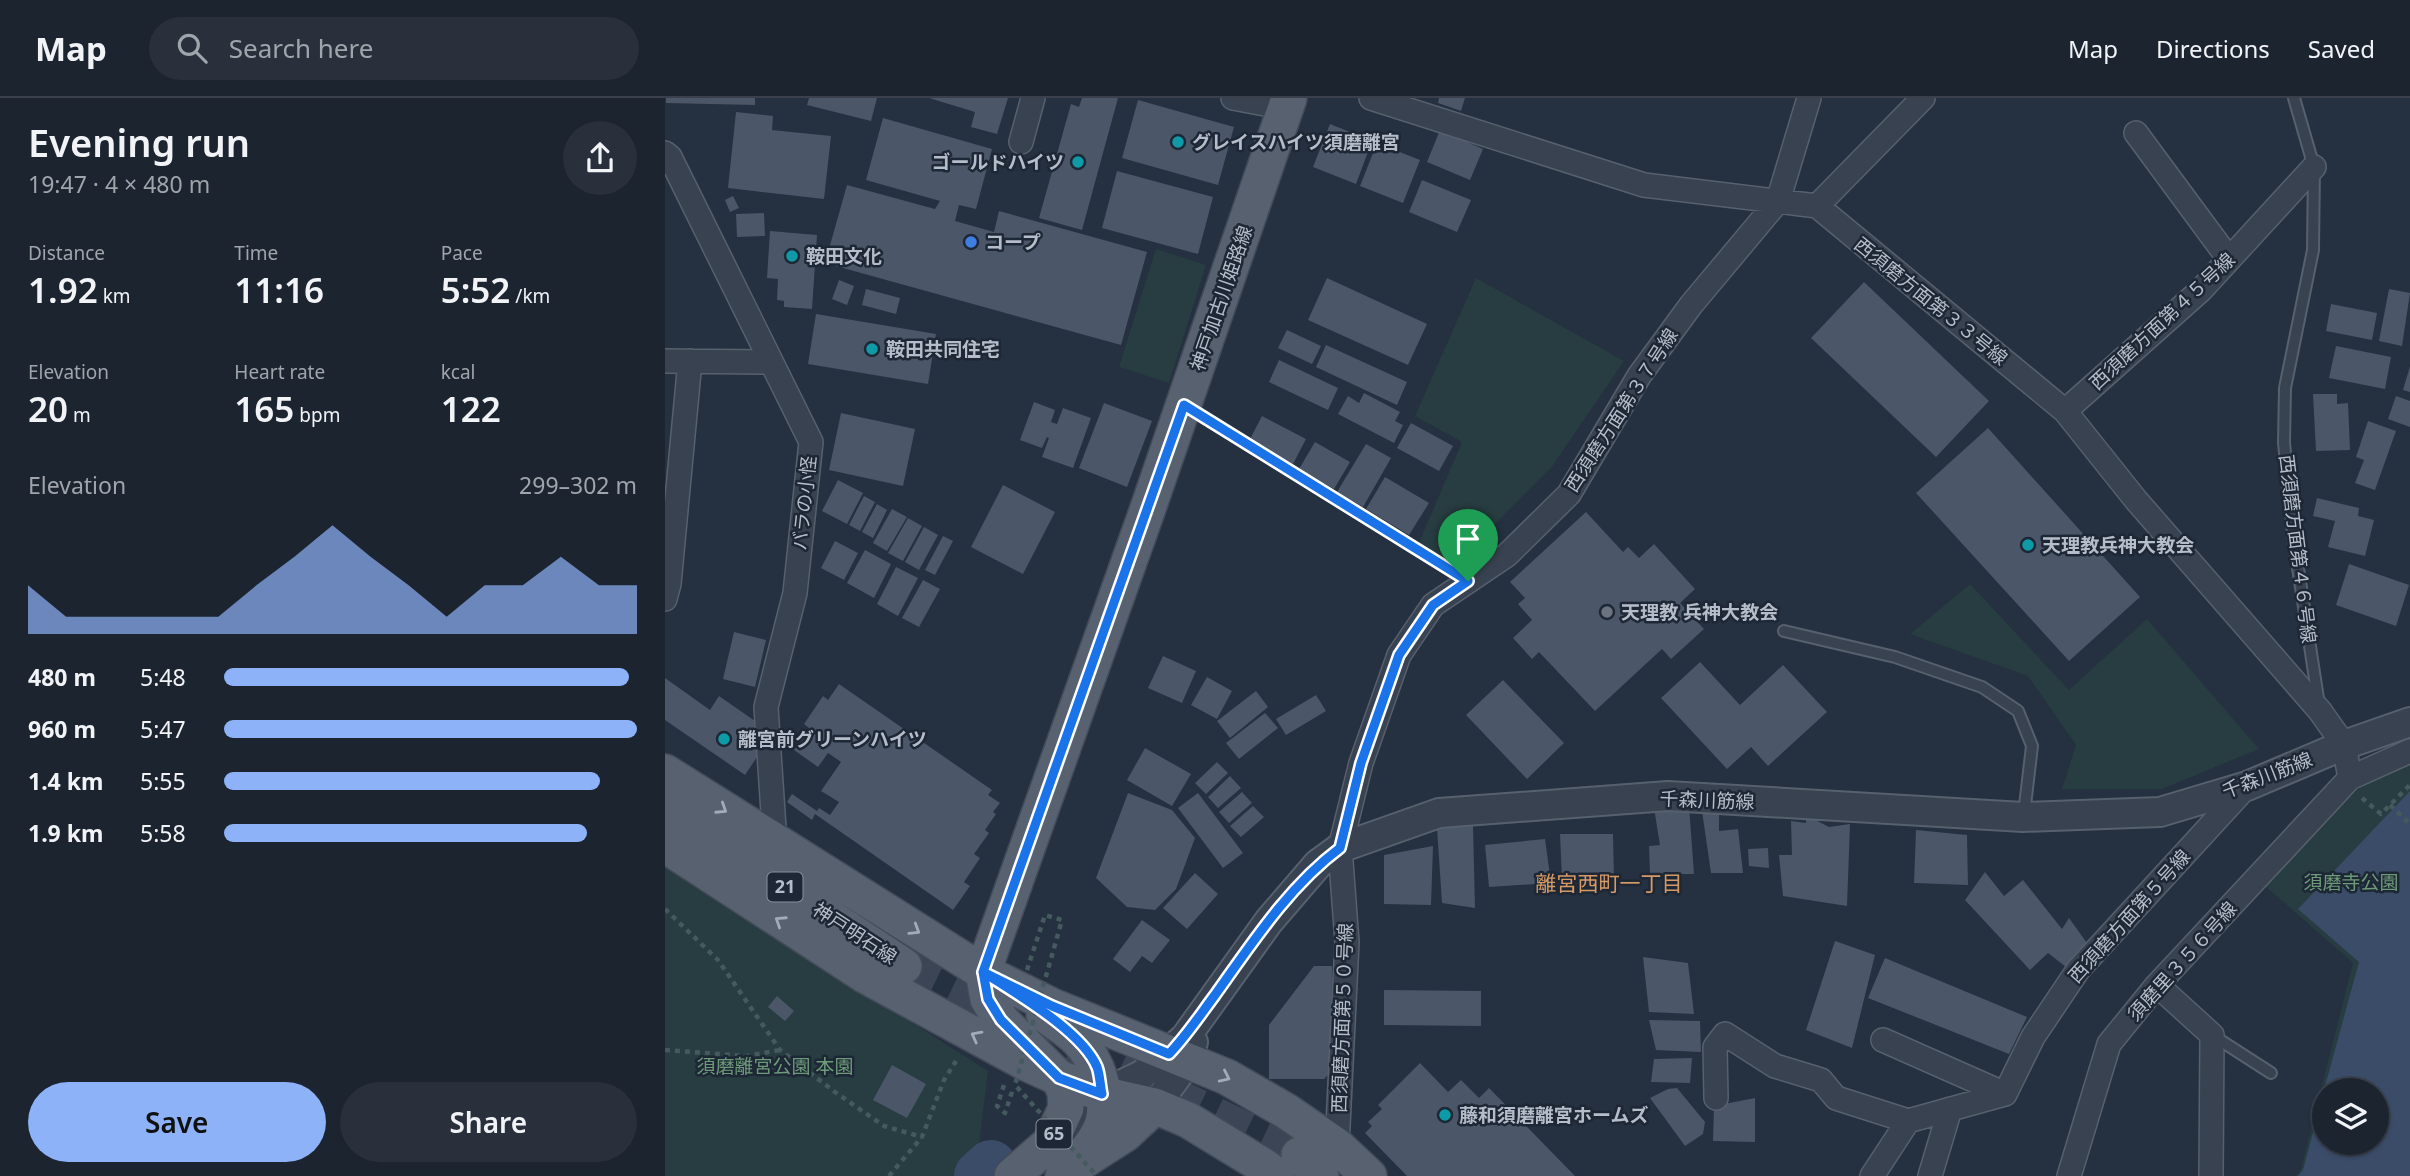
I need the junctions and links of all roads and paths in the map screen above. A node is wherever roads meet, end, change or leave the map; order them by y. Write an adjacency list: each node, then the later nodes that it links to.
1 (1033, 98): 9 (street)
2 (1233, 98): 7 (street)
3 (1371, 98): 12 (street)
4 (1809, 98): 12 (street, 西須磨方面第３７号線)
5 (1923, 98): 13 (street)
6 (2294, 98): 11 (lane, 西須磨方面第４６号線)
7 (1287, 103): 18 (main road, 神戸加古川姫路線)
8 (2136, 133): 14 (street)
9 (1021, 142)
10 (665, 153): 17 (street, バラの小怪)
11 (2314, 167): 14 (street, 西須磨方面第４５号線); 24 (lane, 西須磨方面第４６号線)
12 (1778, 201): 13 (street); 21 (street, 西須磨方面第３７号線)
13 (1817, 206): 19 (street, 西須磨方面第３３号線)
14 (2229, 259): 19 (street, 西須磨方面第４５号線)
15 (665, 360): 16 (street)
16 (690, 361): 17 (street); 20 (street)
17 (771, 362): 36 (street, バラの小怪)
18 (1184, 405): 21 (lane); 42 (main road, 神戸加古川姫路線)
19 (2065, 411): 24 (street, 西須磨方面第３３号線)
20 (673, 446): 22 (street)
21 (1468, 581): 38 (street, 西須磨方面第３７号線)
22 (666, 588)
23 (1784, 631): 34 (lane)
24 (2320, 711): 26 (street, 西須磨方面第３３号線)
25 (2410, 722): 26 (street, 千森川筋線)
26 (2344, 745): 29 (street); 31 (street, 千森川筋線)
27 (2410, 751): 29 (street)
28 (665, 772): 36 (main road, one-way to 36)
29 (2352, 785): 32 (path); 43 (street, 須磨里３５６号線)
30 (2410, 785): 32 (path)
31 (2247, 786): 34 (street, 千森川筋線); 55 (street, 西須磨方面第５号線)
32 (2389, 805): 35 (path)
33 (665, 808): 40 (main road, 神戸明石線 / 21)
34 (2023, 817): 38 (street, 千森川筋線)
35 (2410, 824)
36 (775, 843): 42 (main road, one-way to 42)
37 (665, 845): 52 (main road, one-way to 37)
38 (1340, 848): 49 (street, 千森川筋線); 61 (street, 西須磨方面第５０号線)
39 (665, 909): 47 (path)
40 (904, 966)
41 (1027, 970): 53 (path, bridge)
42 (983, 972): 49 (main road); 52 (main road); 54 (main road, 65)
43 (2157, 985): 44 (street); 68 (street, 須磨里３５６号線)
44 (2212, 1035): 50 (lane); 69 (street)
45 (1883, 1041): 55 (street)
46 (665, 1050): 47 (path)
47 (780, 1050): 60 (path)
48 (962, 1051): 60 (path)
49 (1179, 1057): 54 (street, 千森川筋線); 57 (street); 61 (main road, one-way to 61)
50 (2271, 1073)
51 (1006, 1077): 53 (path)
52 (1059, 1078): 54 (main road); 62 (main road, 65)
53 (1015, 1085): 62 (path, bridge)
54 (1102, 1094): 57 (main road); 62 (main road, 65)
55 (2005, 1094): 58 (street)
56 (1716, 1098): 59 (street)
57 (1155, 1106): 61 (main road); 62 (main road)
58 (1950, 1110): 59 (street); 67 (street)
59 (1907, 1121): 66 (street)
60 (922, 1137): 63 (path)
61 (1308, 1163): 65 (main road)
62 (1070, 1166): 64 (main road, 65)
63 (889, 1176)
64 (1012, 1176)
65 (1369, 1176)
66 (1872, 1176)
67 (1930, 1176)
68 (2069, 1176)
69 (2211, 1176)

